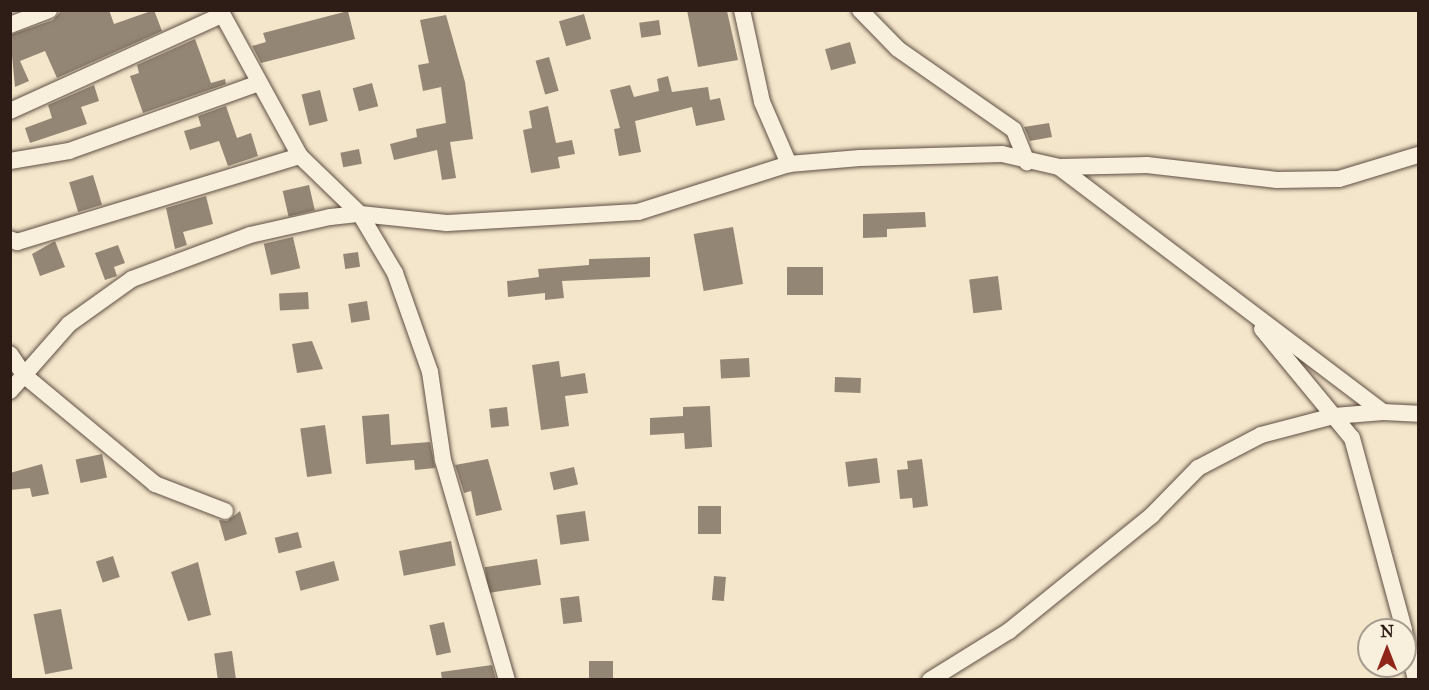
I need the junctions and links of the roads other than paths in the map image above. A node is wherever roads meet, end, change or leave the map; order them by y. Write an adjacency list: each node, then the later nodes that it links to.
1 (49, 10): 5 (street)
2 (742, 10): 12 (street)
3 (860, 10): 11 (street)
4 (221, 13): 6 (street); 7 (street)
5 (10, 25)
6 (256, 84): 9 (street); 10 (street)
7 (10, 111)
8 (1419, 155): 13 (street)
9 (300, 156): 14 (street); 15 (street)
10 (10, 161)
11 (1028, 163): 12 (street); 13 (street)
12 (789, 164): 14 (street)
13 (1059, 167): 16 (street)
14 (360, 214): 18 (street); 25 (street)
15 (10, 239)
16 (1245, 307): 20 (street); 22 (street)
17 (10, 354): 18 (street)
18 (25, 376): 19 (street); 23 (street)
19 (10, 391)
20 (1383, 412): 21 (street); 22 (street)
21 (1419, 414)
22 (1334, 416): 24 (street); 26 (street)
23 (225, 511)
24 (1401, 618)
25 (507, 680)
26 (930, 680)

